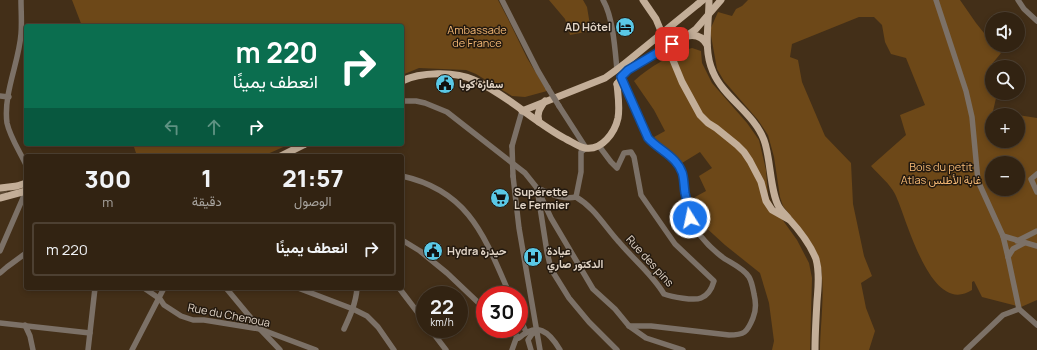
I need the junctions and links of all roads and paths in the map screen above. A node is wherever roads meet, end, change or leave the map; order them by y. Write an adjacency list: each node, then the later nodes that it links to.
1 (21, 0): 20 (street)
2 (502, 0): 28 (street, bridge)
3 (603, 0): 14 (street)
4 (643, 0): 41 (main road)
5 (709, 0): 10 (main road)
6 (721, 0): 10 (main road)
7 (936, 0): 43 (street)
8 (1018, 0): 11 (street)
9 (700, 2): 10 (main road); 14 (main road, bridge)
10 (709, 14): 12 (main road); 13 (main road)
11 (1037, 21)
12 (684, 37): 13 (main road); 14 (main road, bridge)
13 (707, 44): 41 (main road)
14 (622, 68): 15 (main road); 16 (main road)
15 (621, 77): 18 (main road); 68 (street)
16 (605, 78): 18 (main road); 23 (main road)
17 (404, 80): 22 (main road)
18 (617, 84): 27 (main road)
19 (0, 96): 20 (street)
20 (9, 97): 30 (street)
21 (404, 101): 35 (street)
22 (509, 101): 23 (main road); 24 (main road)
23 (545, 101): 24 (main road); 25 (main road)
24 (525, 112): 25 (main road); 71 (street, bridge)
25 (539, 122): 28 (main road)
26 (301, 146): 29 (main road)
27 (599, 146): 28 (main road); 40 (street, Rue des pins)
28 (586, 148): 40 (street)
29 (285, 154)
30 (24, 161)
31 (1037, 174): 37 (street)
32 (404, 177): 52 (street)
33 (24, 184): 34 (main road)
34 (2, 188): 39 (main road)
35 (537, 188): 40 (street, Rue des pins); 68 (street); 89 (street)
36 (24, 192): 39 (main road)
37 (1037, 192)
38 (24, 196): 48 (street)
39 (3, 198)
40 (576, 198)
41 (790, 220): 91 (main road)
42 (1037, 231): 45 (street)
43 (1003, 236): 45 (street); 50 (street)
44 (404, 241): 61 (street)
45 (1017, 241): 46 (street)
46 (1025, 243): 47 (street); 50 (street)
47 (1037, 246)
48 (0, 251)
49 (24, 254): 51 (street)
50 (1008, 256): 63 (street)
51 (0, 273)
52 (506, 286)
53 (95, 290): 72 (street)
54 (147, 290): 60 (street, Rue du Chenoua)
55 (163, 290): 60 (street)
56 (228, 290): 69 (street)
57 (303, 290): 62 (street)
58 (357, 290): 62 (street)
59 (401, 290): 64 (street)
60 (160, 299): 69 (street, Rue du Chenoua); 80 (street)
61 (476, 301)
62 (353, 309): 70 (street); 83 (street)
63 (1019, 309): 67 (street); 92 (street)
64 (416, 310)
65 (0, 323): 66 (street)
66 (25, 325): 72 (street); 78 (street)
67 (1037, 325)
68 (629, 326): 90 (street)
69 (260, 329): 81 (street); 82 (street, Rue du Chenoua)
70 (344, 329)
71 (536, 330): 73 (street); 76 (street); 77 (street); 88 (street)
72 (90, 332): 79 (street)
73 (528, 332)
74 (437, 338): 84 (street)
75 (516, 338): 85 (street)
76 (530, 340): 77 (street); 86 (street)
77 (538, 340): 87 (street)
78 (33, 350)
79 (88, 350)
80 (132, 350)
81 (280, 350)
82 (316, 350)
83 (394, 350)
84 (446, 350)
85 (512, 350)
86 (531, 350)
87 (540, 350)
88 (560, 350)
89 (617, 350)
90 (683, 350)
91 (815, 350)
92 (966, 350)

